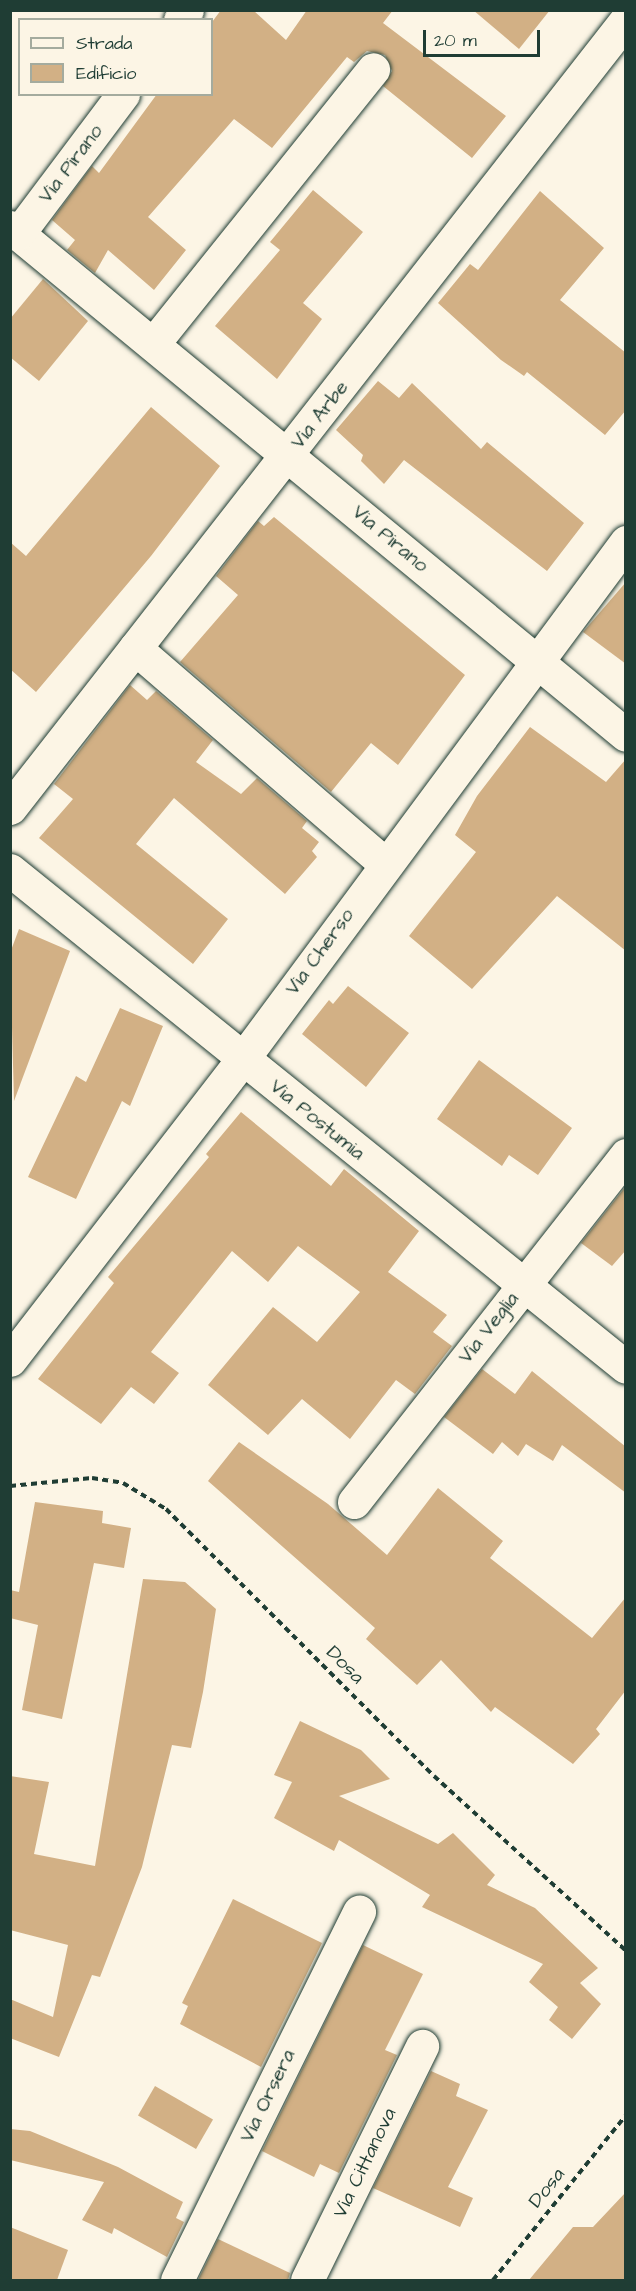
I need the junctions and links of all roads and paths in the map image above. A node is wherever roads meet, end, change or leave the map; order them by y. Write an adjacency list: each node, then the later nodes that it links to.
1 (626, 20): 6 (street, Via Arbe)
2 (373, 69): 5 (street)
3 (121, 96): 4 (street, Via Pirano)
4 (14, 230): 5 (street, Via Pirano)
5 (153, 344): 6 (street, Via Pirano)
6 (289, 456): 8 (street, Via Arbe); 9 (street, Via Pirano)
7 (626, 542): 9 (street, Via Cherso)
8 (135, 648): 11 (street, Via Arbe); 12 (street)
9 (536, 661): 10 (street, Via Pirano); 12 (street, Via Cherso)
10 (626, 735)
11 (10, 808)
12 (385, 864): 14 (street, Via Cherso)
13 (10, 870): 14 (street, Via Postumia)
14 (242, 1060): 16 (street, Via Postumia); 17 (street, Via Cherso)
15 (626, 1155): 16 (street, Via Veglia)
16 (523, 1284): 18 (street, Via Postumia); 20 (street, Via Veglia)
17 (10, 1360)
18 (626, 1367)
19 (10, 1486): 22 (path, Dosa)
20 (354, 1502)
21 (359, 1911): 25 (street, Via Orsera)
22 (626, 1951)
23 (422, 2046): 26 (street, Via Cittanova)
24 (626, 2115): 27 (path, Dosa)
25 (177, 2280)
26 (307, 2280)
27 (493, 2280)

